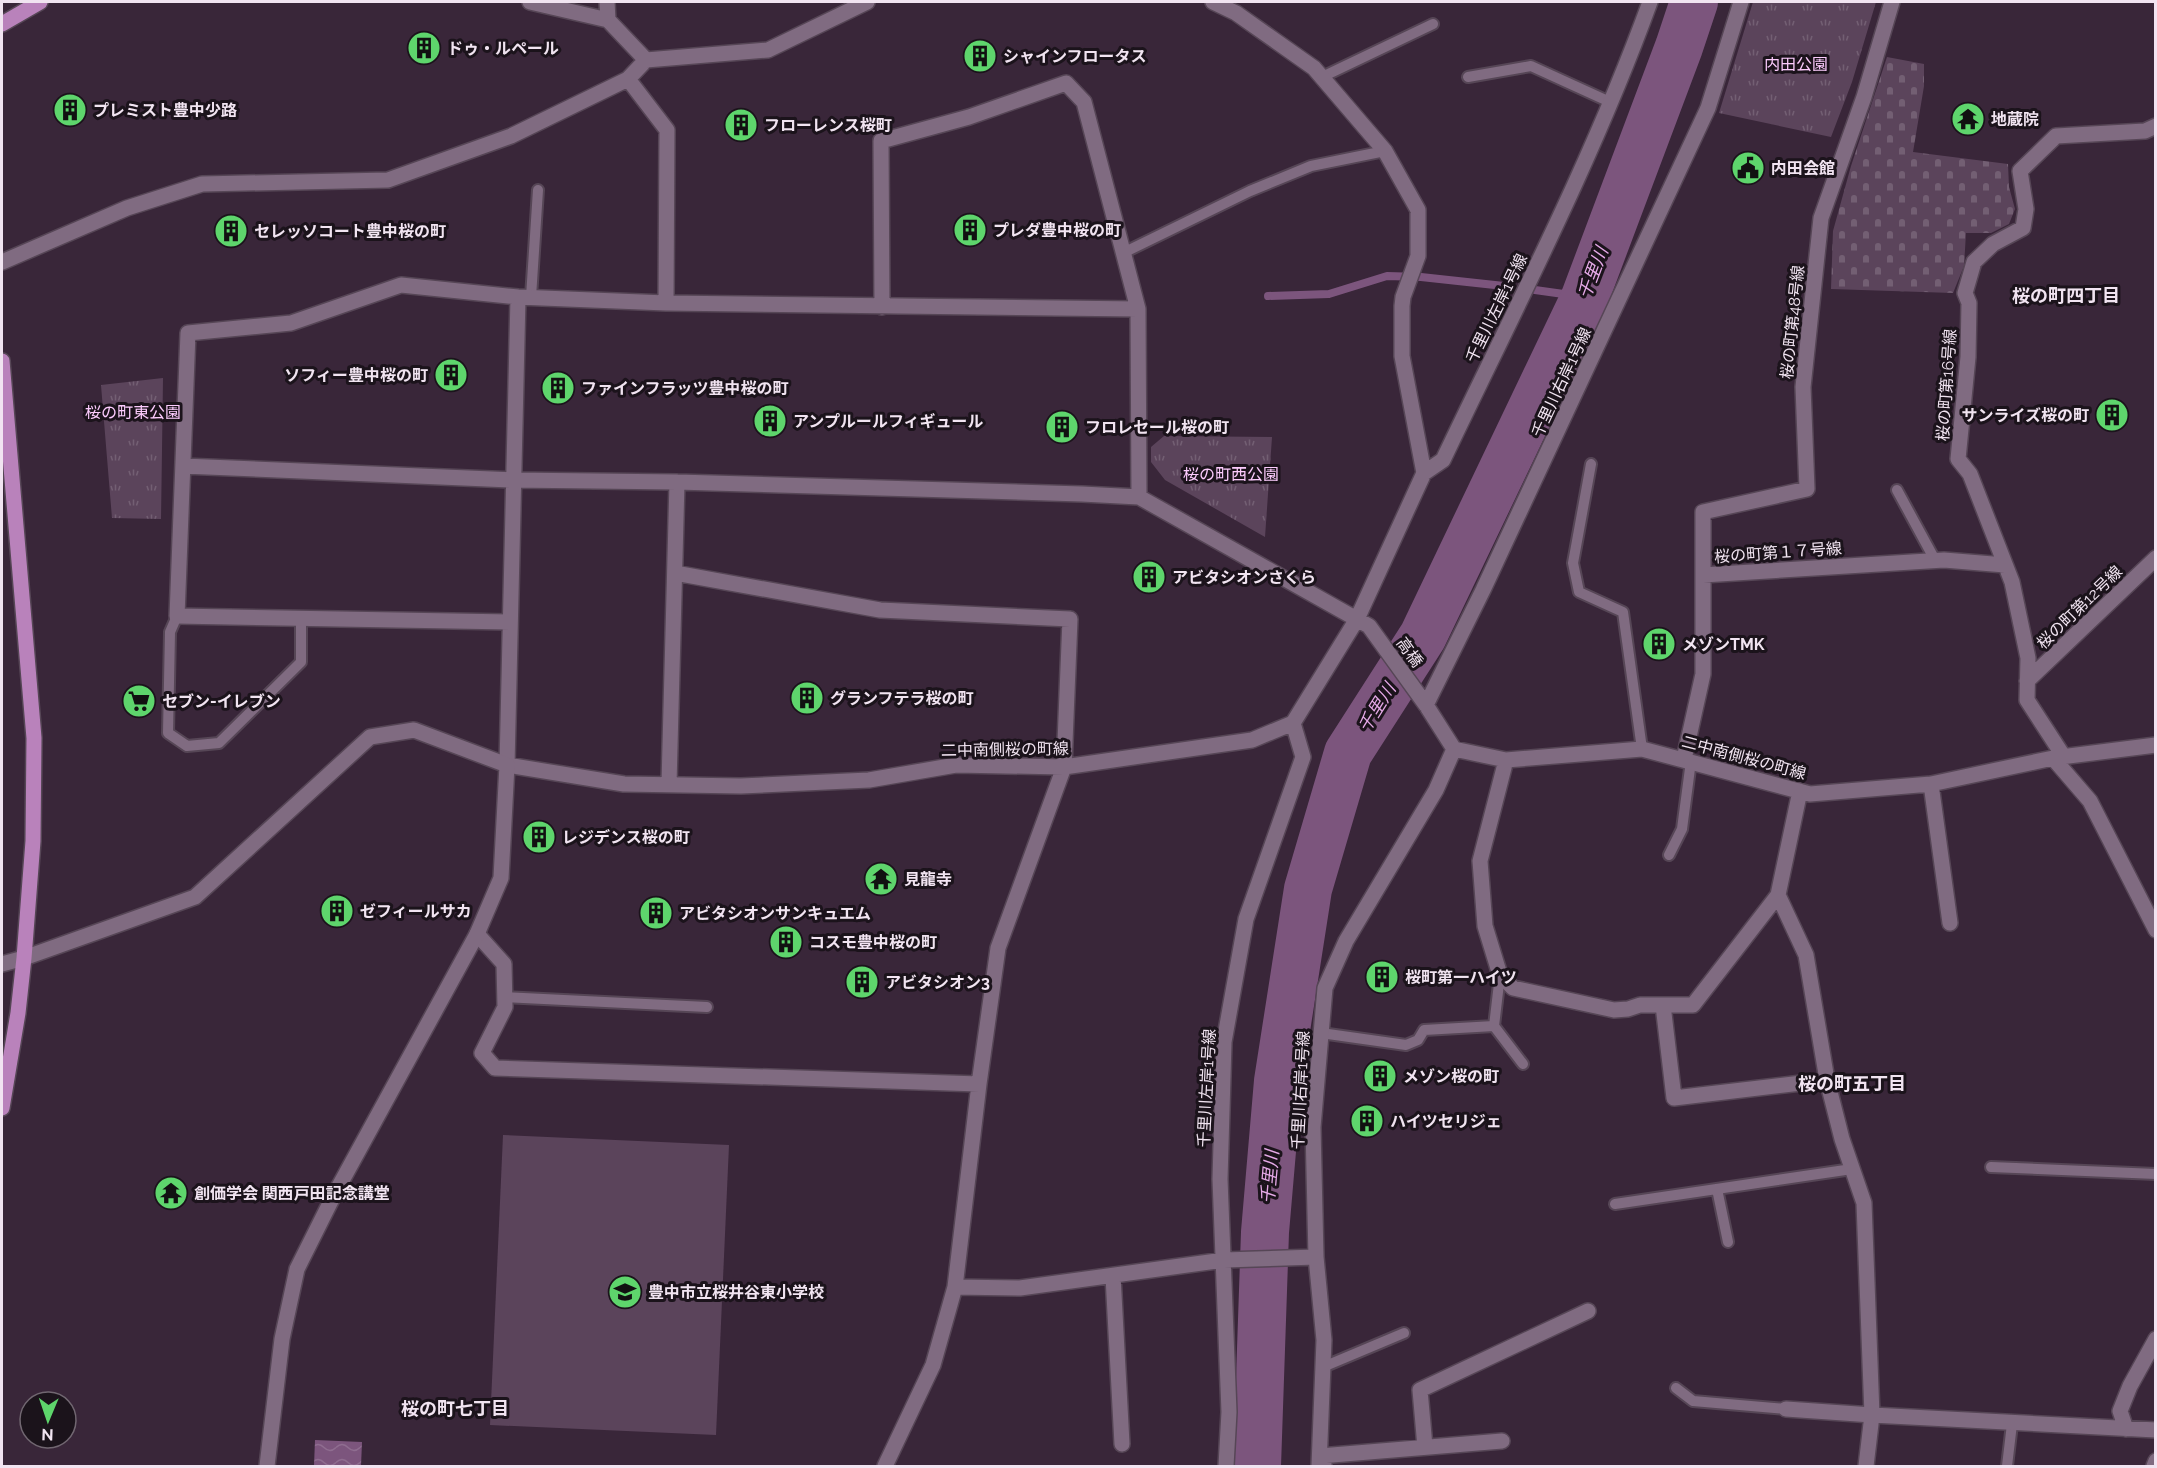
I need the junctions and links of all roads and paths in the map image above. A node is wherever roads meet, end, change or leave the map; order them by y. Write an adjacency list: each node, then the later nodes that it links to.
1 (40, 2): 11 (main road)
2 (530, 2): 10 (street)
3 (607, 2): 10 (street)
4 (867, 2): 13 (street)
5 (1213, 2): 9 (street)
6 (1650, 2): 17 (street, 千里川左岸1号線)
7 (1742, 2): 45 (street, 千里川右岸1号線)
8 (1892, 2): 39 (street, 桜の町第48号線)
9 (1240, 7): 14 (street)
10 (608, 20): 13 (street)
11 (2, 24)
12 (1433, 24): 14 (lane)
13 (646, 60): 16 (street)
14 (1322, 77): 19 (street)
15 (1468, 77): 17 (lane)
16 (628, 79): 22 (street); 24 (street)
17 (1610, 102): 30 (street, 千里川左岸1号線)
18 (2156, 126): 37 (street, 桜の町第16号線)
19 (1386, 151): 21 (lane); 30 (street)
20 (538, 190): 23 (lane)
21 (1123, 253): 25 (street); 26 (street)
22 (2, 262)
23 (524, 297): 24 (street); 29 (street); 31 (street)
24 (666, 303): 25 (street)
25 (882, 307): 26 (street)
26 (1138, 309): 34 (street)
27 (2, 361): 63 (main road)
28 (1591, 464): 48 (lane)
29 (183, 466): 31 (street); 40 (street)
30 (1424, 473): 43 (street, 千里川左岸1号線)
31 (513, 480): 32 (street); 42 (street)
32 (677, 482): 34 (street); 38 (street)
33 (1897, 490): 35 (lane)
34 (1139, 497): 43 (street)
35 (1935, 560): 37 (street, 桜の町第１７号線); 39 (street, 桜の町第１７号線)
36 (2152, 562): 44 (street, 桜の町第12号線)
37 (2005, 565): 44 (street, 桜の町第16号線)
38 (675, 573): 54 (street); 55 (street)
39 (1703, 575): 52 (street, 桜の町第１７号線)
40 (177, 616): 41 (street); 41 (lane)
41 (301, 618): 42 (street)
42 (510, 622): 53 (street)
43 (1363, 622): 45 (street, 高橋); 46 (street)
44 (2027, 681): 50 (street, 桜の町第16号線)
45 (1424, 702): 49 (street)
46 (1293, 723): 54 (street, 二中南側桜の町線); 82 (street, 千里川左岸1号線)
47 (2156, 745): 50 (street, 二中南側桜の町線)
48 (1642, 748): 51 (street, 二中南側桜の町線); 52 (street, 二中南側桜の町線)
49 (1454, 749): 51 (street, 二中南側桜の町線); 70 (street, 千里川右岸1号線)
50 (2058, 757): 56 (street, 二中南側桜の町線); 61 (street, 桜の町第16号線)
51 (1506, 760): 65 (street)
52 (1687, 760): 57 (street, 二中南側桜の町線); 58 (lane)
53 (507, 765): 55 (street, 二中南側桜の町線); 62 (street); 63 (street, 二中南側桜の町線)
54 (1064, 767): 55 (street, 二中南側桜の町線); 73 (street)
55 (669, 784)
56 (1931, 784): 57 (street, 二中南側桜の町線); 60 (street)
57 (1800, 791): 59 (street)
58 (1669, 855)
59 (1778, 895): 67 (street); 72 (street)
60 (1950, 923)
61 (2156, 930)
62 (477, 934): 66 (street); 100 (street)
63 (24, 958): 64 (street, 二中南側桜の町線); 74 (main road)
64 (2, 964)
65 (1500, 975): 67 (street); 69 (lane)
66 (505, 997): 68 (lane); 73 (street)
67 (1664, 1005): 72 (street)
68 (707, 1007)
69 (1494, 1026): 70 (lane); 71 (lane)
70 (1321, 1033): 81 (street, 千里川右岸1号線)
71 (1523, 1064)
72 (1827, 1080): 76 (street)
73 (979, 1084): 84 (street)
74 (2, 1108)
75 (1991, 1167): 77 (lane)
76 (1852, 1169): 78 (lane); 91 (street)
77 (2156, 1174)
78 (1717, 1189): 79 (lane); 80 (lane)
79 (1615, 1204)
80 (1728, 1242)
81 (1316, 1257): 82 (street); 88 (street, 千里川右岸1号線)
82 (1224, 1260): 83 (street); 102 (street, 千里川左岸1号線)
83 (1113, 1276): 84 (street); 96 (street)
84 (954, 1287): 101 (street)
85 (1588, 1311): 97 (street)
86 (1404, 1333): 88 (lane)
87 (2156, 1339): 93 (street)
88 (1323, 1367): 99 (street, 千里川右岸1号線)
89 (1676, 1388): 90 (lane)
90 (1786, 1409): 91 (street)
91 (1872, 1415): 92 (street); 103 (street)
92 (2012, 1424): 93 (street); 104 (lane)
93 (2126, 1429): 94 (street)
94 (2156, 1430)
95 (1502, 1441): 97 (street)
96 (1122, 1444)
97 (1425, 1447): 99 (street)
98 (2156, 1461): 105 (street)
99 (1322, 1463)
100 (267, 1467)
101 (885, 1467)
102 (1226, 1467)
103 (1866, 1467)
104 (2007, 1467)
105 (2154, 1467)

